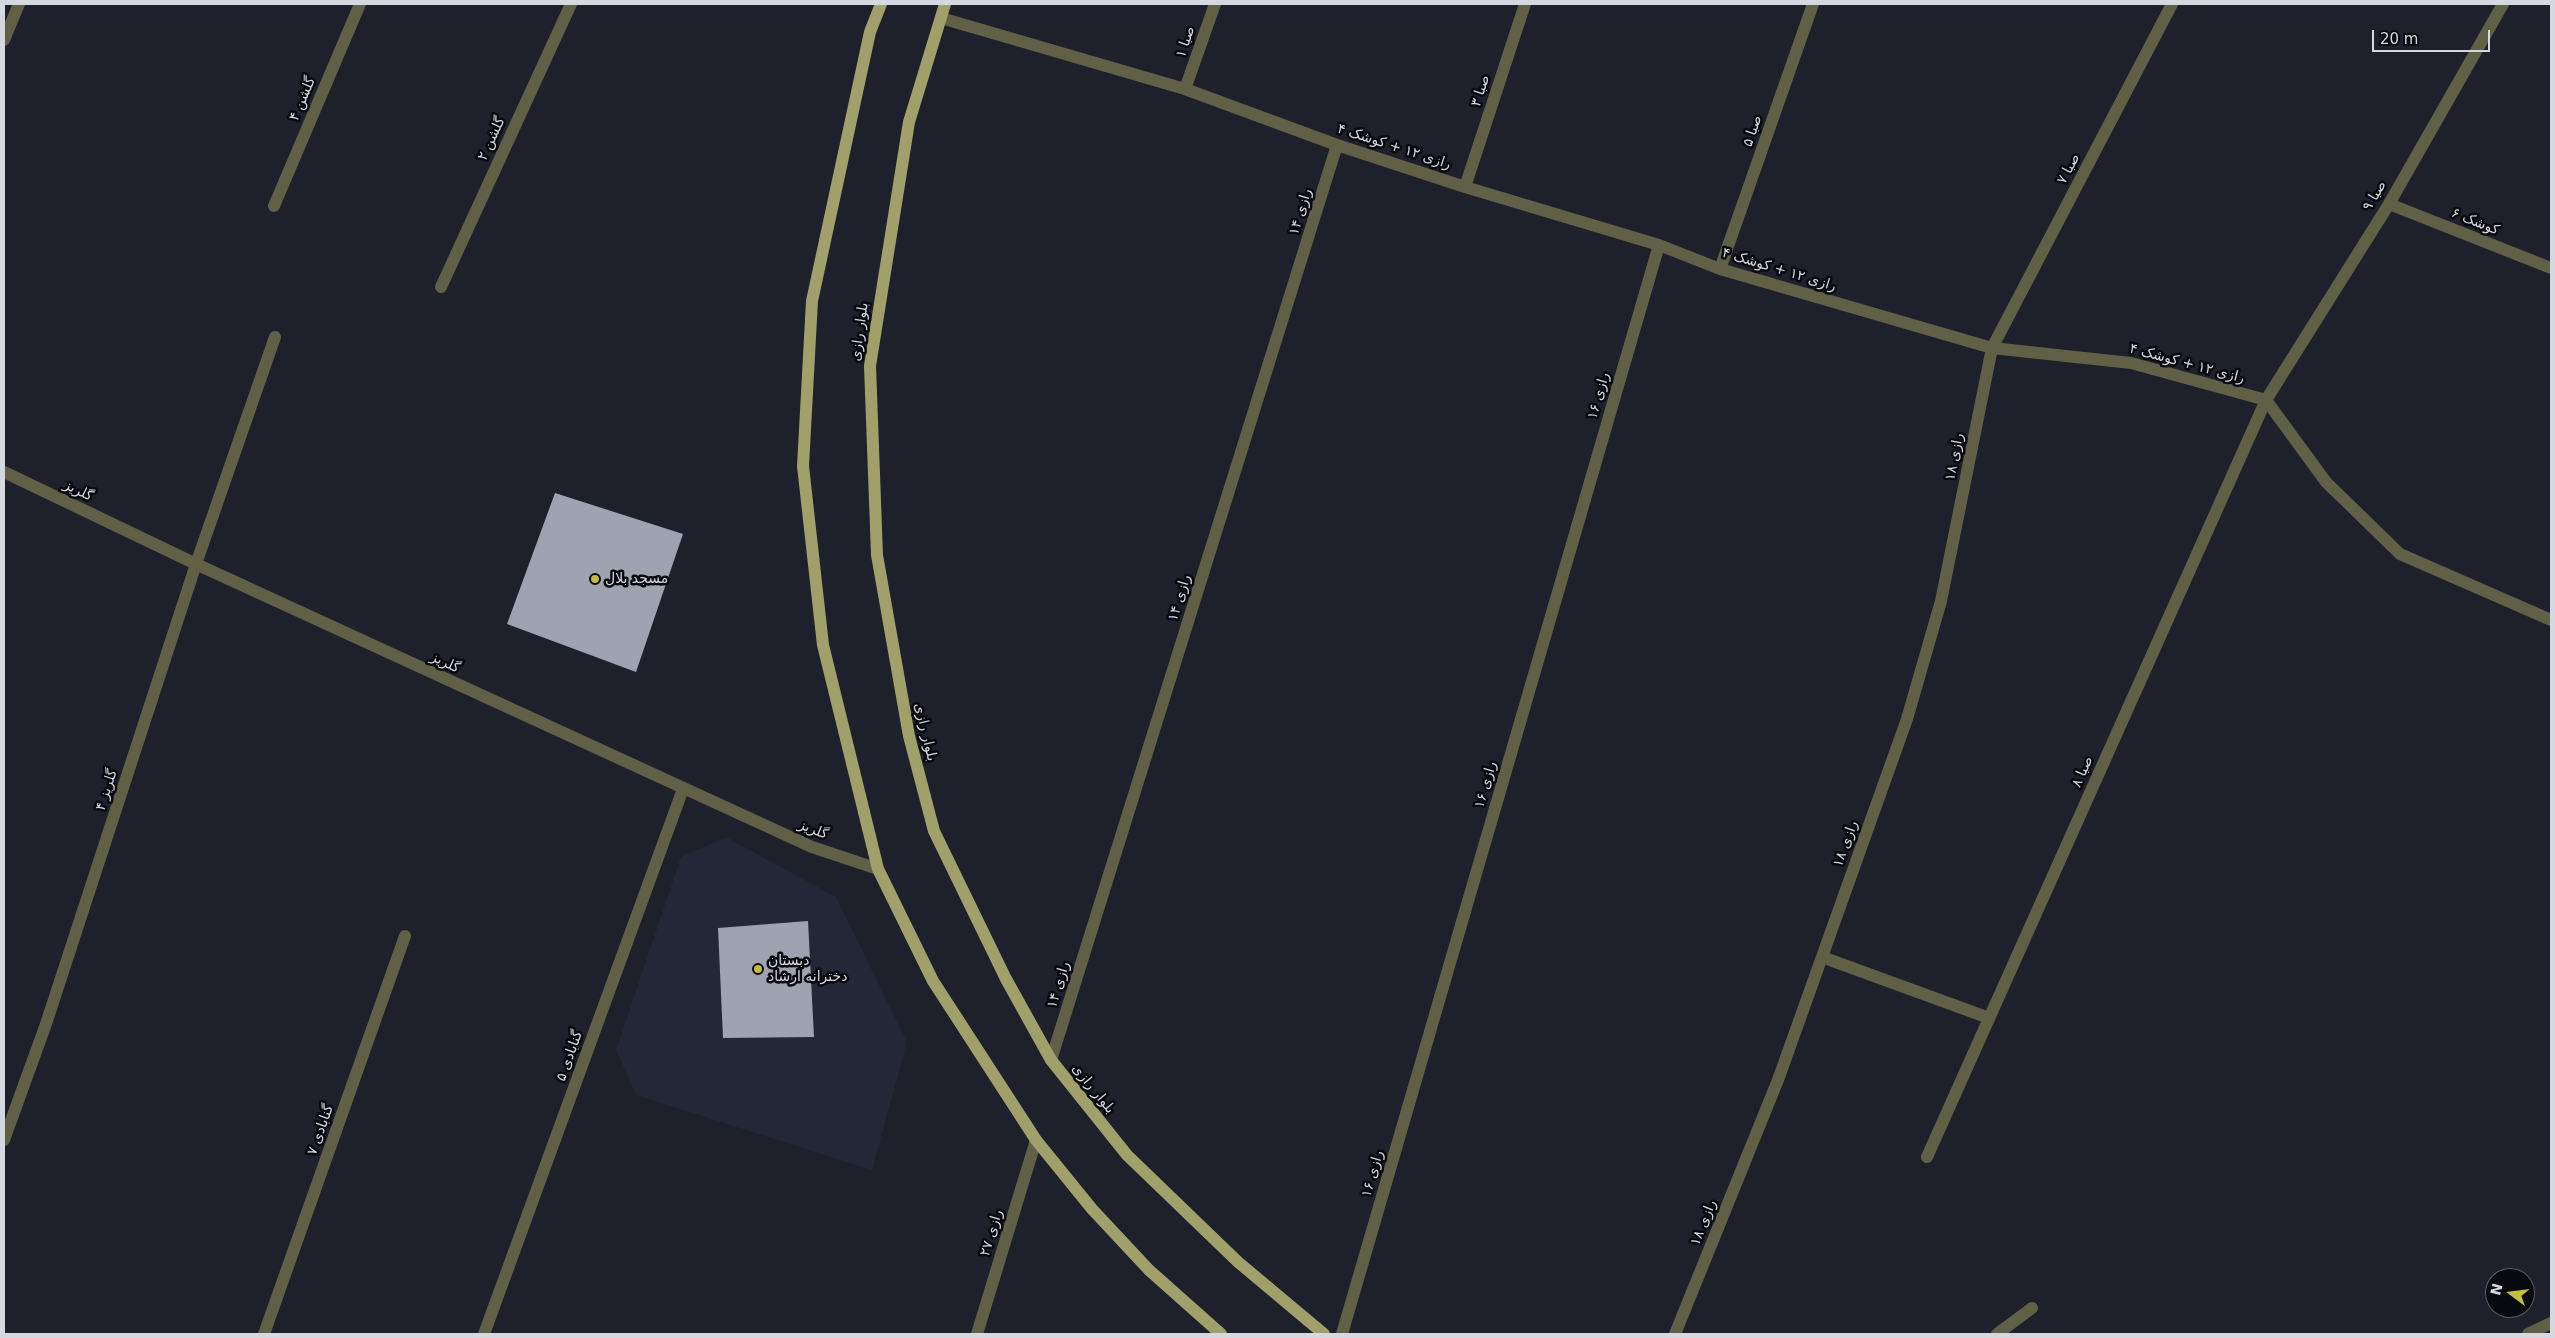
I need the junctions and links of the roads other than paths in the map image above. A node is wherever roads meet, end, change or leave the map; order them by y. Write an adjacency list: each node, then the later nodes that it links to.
1 (19, 4): 12 (street)
2 (360, 4): 17 (street, گلشن ۴)
3 (571, 4): 21 (street, گلشن ۲)
4 (881, 4): 29 (main road)
5 (945, 4): 11 (main road, بلوار رازی)
6 (1215, 4): 13 (street, صبا ۱)
7 (1525, 4): 15 (street, صبا ۳)
8 (1813, 4): 20 (street, صبا ۵)
9 (2172, 4): 23 (street, صبا ۷)
10 (2503, 4): 16 (street, صبا ۹)
11 (941, 18): 13 (street, رازی ۱۲ + کوشک ۴); 33 (main road, بلوار رازی)
12 (4, 40)
13 (1185, 89): 14 (street, رازی ۱۲ + کوشک ۴)
14 (1337, 145): 15 (street, رازی ۱۲ + کوشک ۴); 33 (street, رازی ۱۴)
15 (1465, 187): 18 (street, رازی ۱۲ + کوشک ۴)
16 (2389, 204): 19 (street, کوشک ۶); 24 (street, صبا ۹)
17 (274, 206)
18 (1659, 245): 20 (street, رازی ۱۲ + کوشک ۴); 44 (street, رازی ۱۶)
19 (2551, 268)
20 (1720, 269): 23 (street, رازی ۱۲ + کوشک ۴)
21 (441, 286)
22 (275, 337): 26 (street, گلریز ۴)
23 (1992, 348): 24 (street, رازی ۱۲ + کوشک ۴); 31 (street, رازی ۱۸)
24 (2266, 400): 27 (street); 32 (street, صبا ۸)
25 (4, 472): 26 (street, گلریز)
26 (196, 564): 28 (street, گلریز); 34 (street, گلریز ۴)
27 (2551, 620)
28 (683, 789): 29 (street, گلریز); 40 (street, گنابادی ۵)
29 (878, 869): 35 (main road)
30 (405, 936): 39 (street, گنابادی ۷)
31 (1822, 957): 32 (street); 45 (street, رازی ۱۸)
32 (1989, 1018): 36 (street, صبا ۸)
33 (1051, 1060): 43 (main road, بلوار رازی)
34 (4, 1140)
35 (1036, 1140): 41 (street, رازی ۲۷); 42 (main road)
36 (1927, 1156)
37 (2032, 1308): 46 (street)
38 (2551, 1323): 47 (street)
39 (264, 1334)
40 (484, 1334)
41 (977, 1334)
42 (1221, 1334)
43 (1324, 1334)
44 (1342, 1334)
45 (1675, 1334)
46 (1997, 1334)
47 (2528, 1334)

